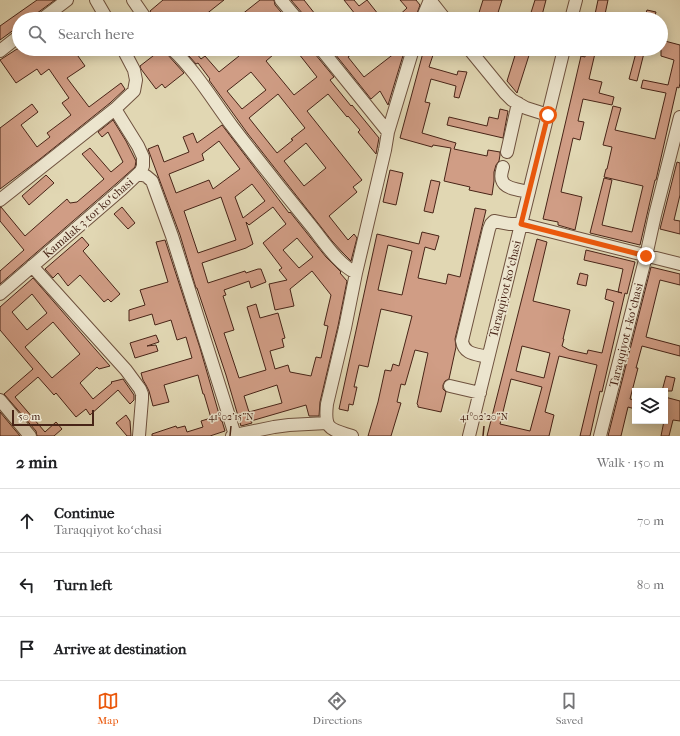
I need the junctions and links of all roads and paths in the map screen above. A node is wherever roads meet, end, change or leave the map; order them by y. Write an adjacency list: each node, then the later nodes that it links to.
1 (67, 0): 7 (street)
2 (96, 0): 8 (street)
3 (132, 0): 9 (street)
4 (281, 0): 10 (street)
5 (430, 0): 11 (street); 12 (street)
6 (576, 0): 13 (street)
7 (51, 12)
8 (102, 12)
9 (141, 12)
10 (291, 12)
11 (425, 12)
12 (439, 12)
13 (573, 12)
14 (12, 42): 15 (street)
15 (0, 51)
16 (127, 56): 23 (street)
17 (178, 56): 36 (street)
18 (327, 56): 26 (street)
19 (411, 56): 26 (street)
20 (476, 56): 22 (street)
21 (562, 56): 24 (street, Taraqqiyot koʻchasi)
22 (518, 103): 24 (street); 27 (street)
23 (115, 109): 29 (street, Kamalak 3-tor koʻchasi); 31 (street)
24 (548, 115): 30 (street, Taraqqiyot koʻchasi)
25 (680, 117): 33 (street, Taraqqiyot 1-koʻchasi)
26 (388, 132): 36 (street)
27 (507, 152)
28 (503, 167): 30 (street)
29 (138, 174): 35 (street, Kamalak 3-tor koʻchasi); 43 (street)
30 (529, 192): 32 (street, Taraqqiyot koʻchasi)
31 (0, 200)
32 (521, 224): 33 (street); 38 (street, Taraqqiyot koʻchasi); 38 (street)
33 (646, 256): 34 (street); 48 (street, Taraqqiyot 1-koʻchasi)
34 (680, 264)
35 (32, 266): 37 (street, Kamalak 3-tor koʻchasi); 45 (street)
36 (356, 273): 42 (street)
37 (0, 294)
38 (488, 357): 40 (street, Taraqqiyot koʻchasi)
39 (450, 386): 40 (street)
40 (480, 393): 47 (street, Taraqqiyot koʻchasi)
41 (0, 400): 44 (street)
42 (327, 423): 43 (street); 46 (street)
43 (234, 435)
44 (30, 436)
45 (139, 436)
46 (352, 436)
47 (469, 436)
48 (600, 436)

